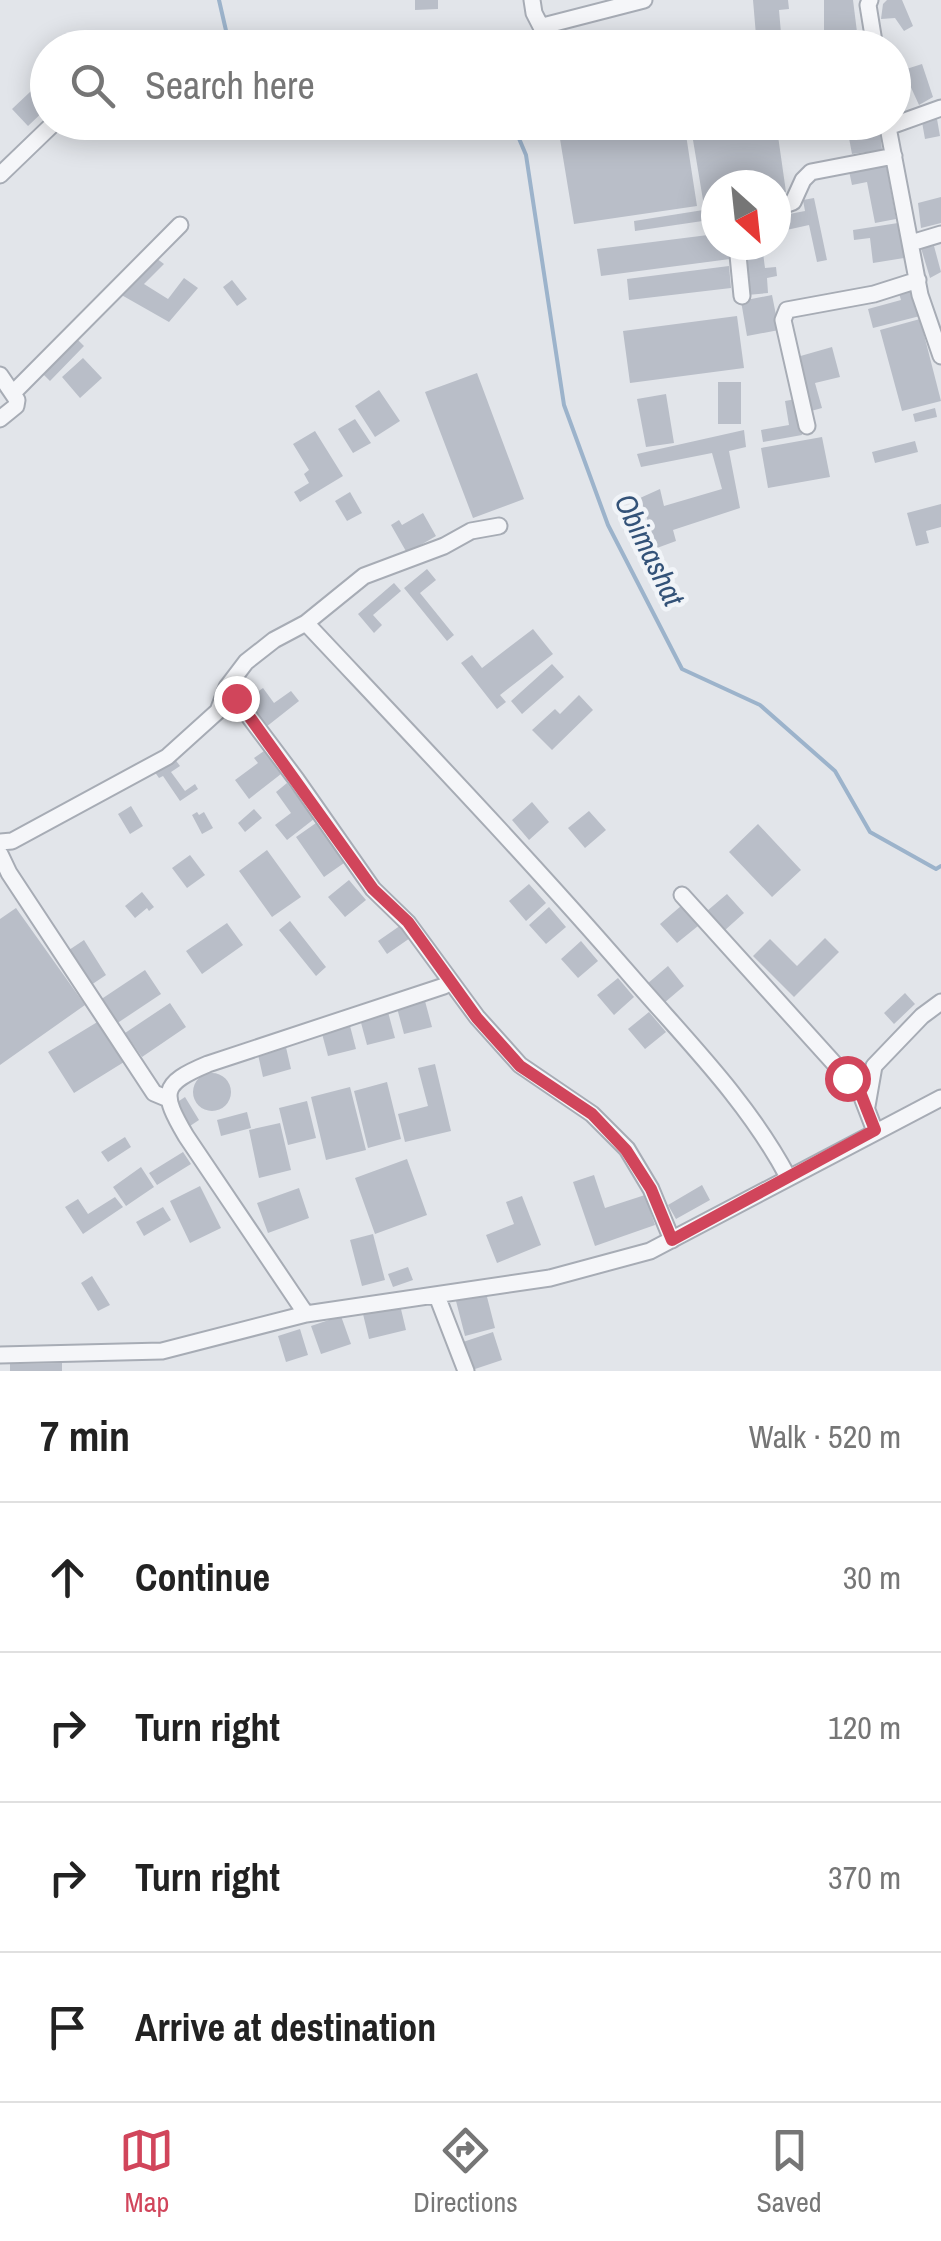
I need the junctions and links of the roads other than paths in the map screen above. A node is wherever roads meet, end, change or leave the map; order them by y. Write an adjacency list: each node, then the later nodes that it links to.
1 (532, 0): 4 (street)
2 (644, 0): 4 (street)
3 (870, 0): 6 (street)
4 (543, 26): 5 (street)
5 (545, 30)
6 (872, 30)
7 (941, 108): 8 (street)
8 (911, 118)
9 (37, 140): 12 (street)
10 (891, 140): 11 (street)
11 (894, 156): 13 (street); 16 (street)
12 (0, 175)
13 (791, 203)
14 (180, 225): 22 (street)
15 (941, 234): 16 (street)
16 (911, 243): 18 (street)
17 (738, 260): 19 (street)
18 (918, 280): 20 (street); 24 (street)
19 (742, 296)
20 (941, 356)
21 (0, 375): 22 (street)
22 (14, 392): 23 (street)
23 (0, 419)
24 (808, 426)
25 (499, 526): 26 (street)
26 (306, 623): 27 (street); 37 (street)
27 (226, 686): 28 (street); 38 (street)
28 (0, 842)
29 (0, 854): 33 (street)
30 (682, 895): 35 (street)
31 (444, 986): 33 (street)
32 (941, 1002): 35 (street)
33 (166, 1098): 40 (street)
34 (941, 1098): 36 (street)
35 (867, 1106): 36 (street)
36 (875, 1130): 37 (street)
37 (788, 1177): 38 (street)
38 (672, 1240): 39 (street)
39 (436, 1296): 40 (street); 43 (street)
40 (306, 1314): 42 (street)
41 (0, 1355): 42 (street)
42 (76, 1363)
43 (466, 1371)

